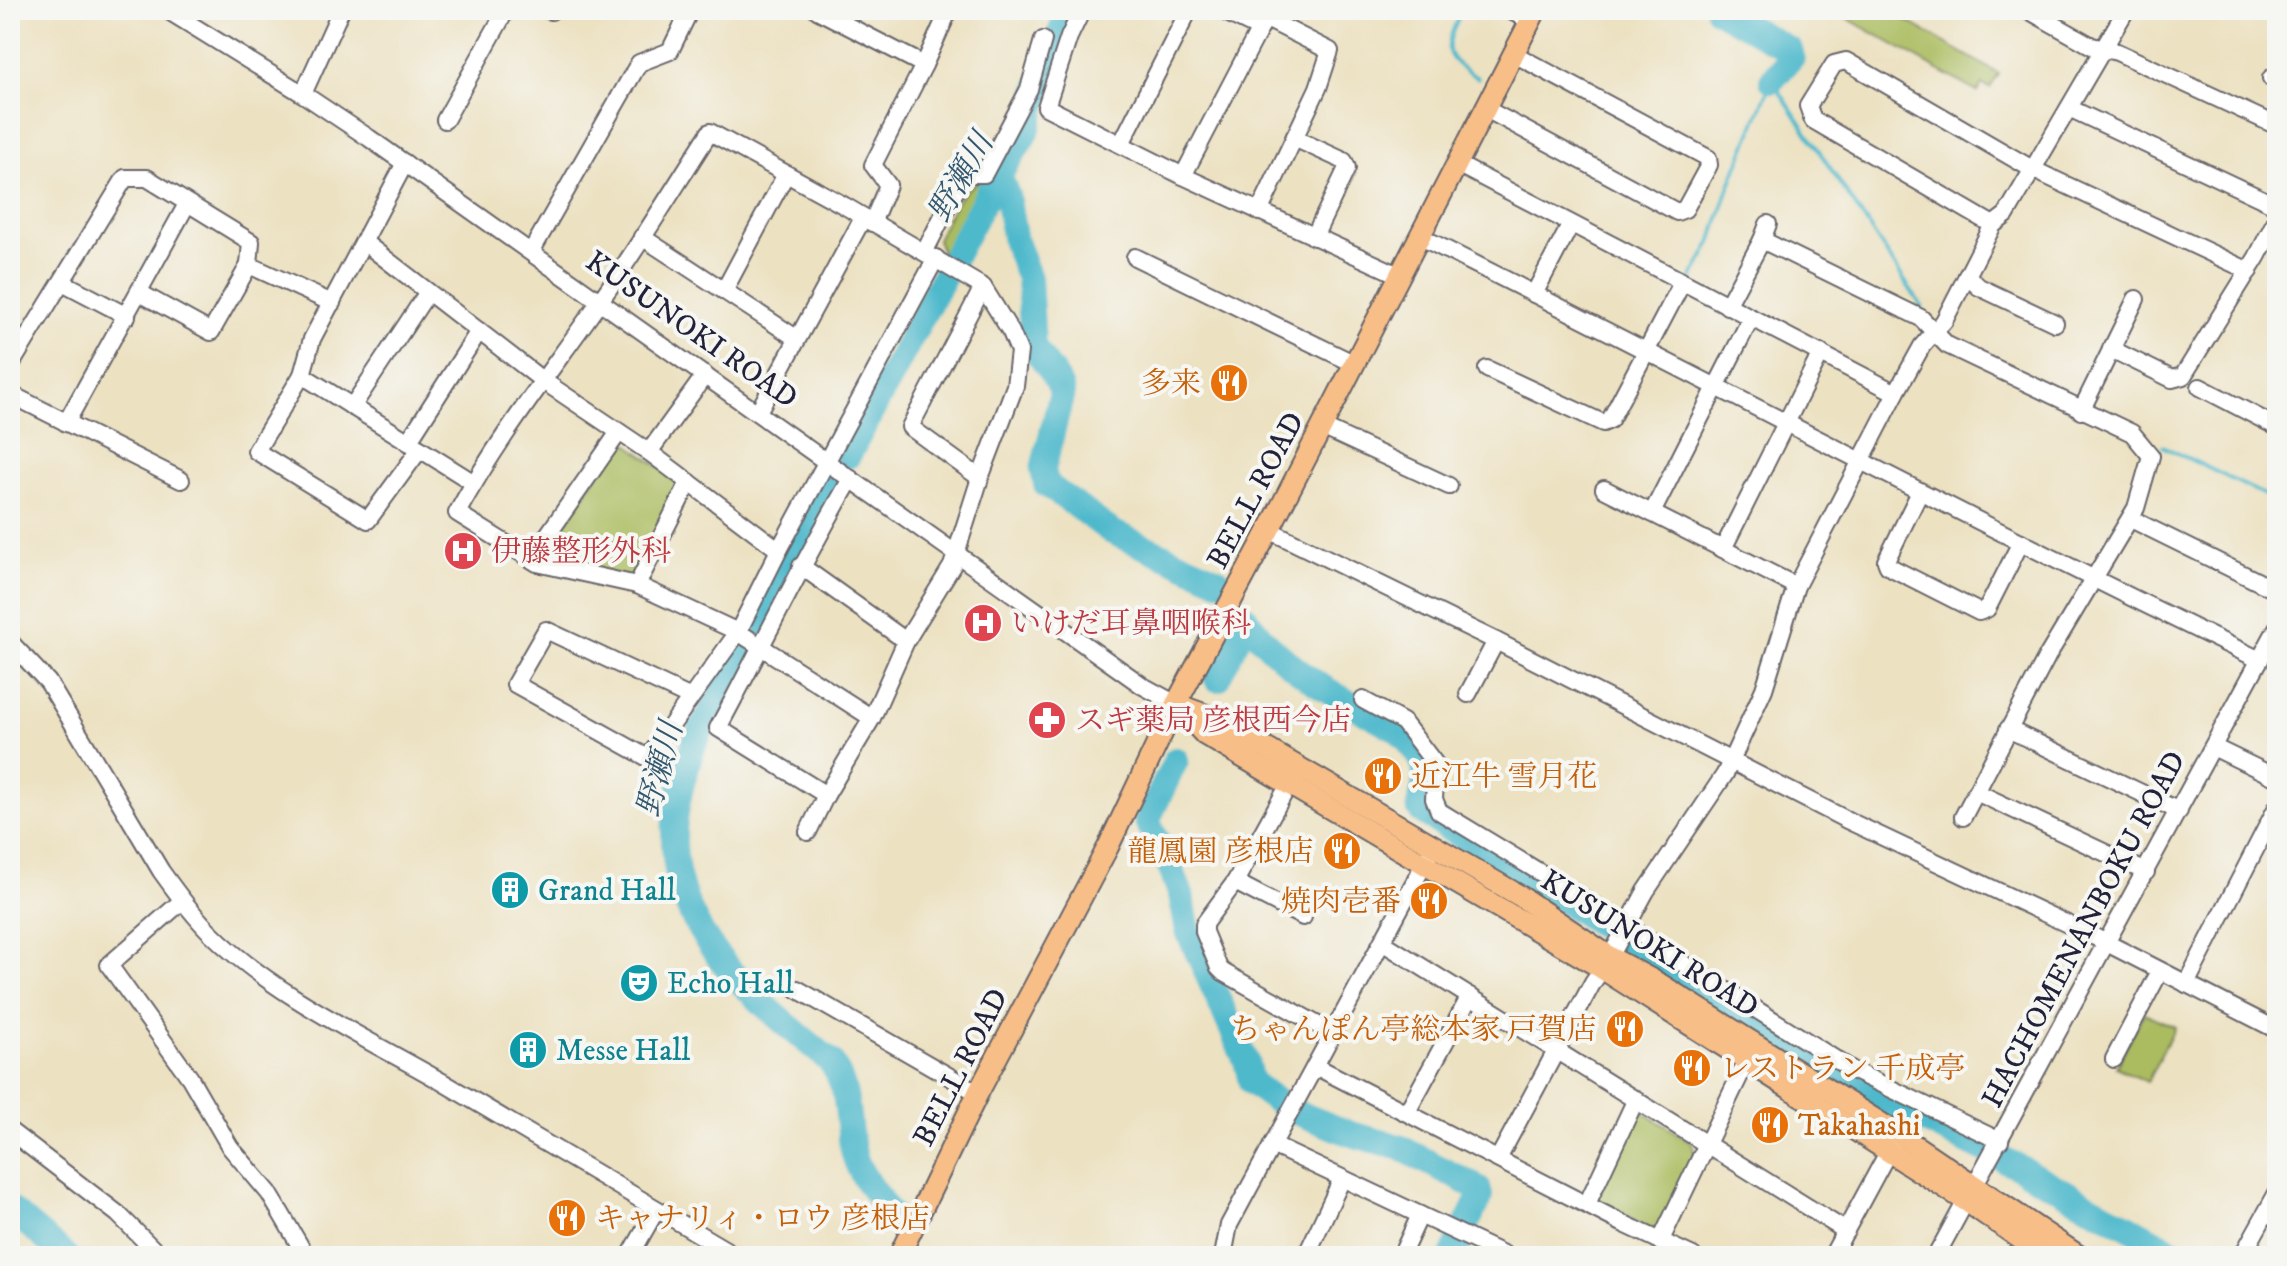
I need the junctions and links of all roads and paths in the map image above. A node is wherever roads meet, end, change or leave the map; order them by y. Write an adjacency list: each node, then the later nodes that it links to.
1 (167, 10): 19 (street, KUSUNOKI ROAD)
2 (341, 10): 19 (street)
3 (506, 10): 22 (street)
4 (690, 10): 42 (street)
5 (817, 10): 18 (street)
6 (949, 10): 18 (street)
7 (1082, 10): 25 (street)
8 (1189, 10): 25 (street)
9 (1221, 10): 14 (street)
10 (1509, 10): 13 (street)
11 (2028, 10): 16 (street)
12 (2126, 10): 16 (street)
13 (1534, 16): 17 (main road, BELL ROAD)
14 (1265, 19): 24 (street); 30 (street)
15 (1043, 40): 44 (street)
16 (2104, 48): 20 (street); 23 (street)
17 (1514, 54): 21 (main road, BELL ROAD); 21 (street)
18 (924, 65): 35 (street)
19 (303, 94): 26 (street, KUSUNOKI ROAD)
20 (2069, 108): 28 (street); 32 (street)
21 (1486, 109): 27 (main road, BELL ROAD)
22 (445, 120)
23 (2277, 126)
24 (1294, 138): 33 (street); 39 (street)
25 (1121, 144): 30 (street)
26 (405, 163): 41 (street); 42 (street, KUSUNOKI ROAD)
27 (1457, 164): 36 (street); 40 (main road, BELL ROAD)
28 (2032, 169): 37 (street); 37 (street); 46 (street)
29 (786, 174): 35 (street); 38 (street); 52 (street)
30 (1183, 176): 33 (street)
31 (187, 204): 45 (street); 49 (street); 54 (street)
32 (2277, 206)
33 (1259, 212): 39 (street)
34 (2277, 218): 46 (street)
35 (867, 220): 44 (street); 65 (street)
36 (1571, 224): 50 (street); 55 (street)
37 (1993, 225): 48 (street)
38 (642, 237): 52 (street); 57 (street)
39 (1314, 237): 47 (street)
40 (1421, 237): 47 (main road, BELL ROAD); 55 (street)
41 (365, 243): 53 (street); 58 (street)
42 (531, 252): 57 (street, KUSUNOKI ROAD)
43 (1135, 257): 69 (street)
44 (940, 260): 51 (street); 90 (street)
45 (249, 265): 54 (street); 58 (street)
46 (2249, 271): 66 (street)
47 (1401, 276): 69 (main road, BELL ROAD)
48 (1967, 276): 62 (street); 64 (street)
49 (62, 282): 60 (street); 70 (street)
50 (1682, 283): 59 (street); 67 (street)
51 (983, 287): 91 (street); 91 (street)
52 (725, 289): 65 (street)
53 (428, 292): 63 (street); 79 (street)
54 (140, 293): 60 (street)
55 (1534, 294): 67 (street)
56 (2136, 299): 66 (street)
57 (601, 300): 73 (street, KUSUNOKI ROAD); 74 (street)
58 (332, 303): 72 (street)
59 (1727, 306): 61 (street); 64 (street)
60 (127, 316): 83 (street)
61 (1751, 318): 68 (street); 75 (street)
62 (2055, 323)
63 (479, 331): 74 (street); 87 (street)
64 (1934, 332): 77 (street); 80 (street)
65 (796, 338): 81 (street)
66 (2111, 349): 80 (street)
67 (1645, 350): 71 (street); 75 (street)
68 (1821, 353): 77 (street); 82 (street)
69 (1355, 364): 84 (main road, BELL ROAD)
70 (10, 366)
71 (1487, 369)
72 (302, 375): 79 (street); 87 (street)
73 (705, 375): 81 (street, KUSUNOKI ROAD); 88 (street)
74 (542, 380): 86 (street); 95 (street)
75 (1716, 387): 82 (street); 99 (street)
76 (2200, 387): 85 (street)
77 (1896, 393): 89 (street)
78 (10, 394): 83 (street)
79 (352, 407): 87 (street)
80 (2081, 411): 100 (street)
81 (758, 412): 90 (street, KUSUNOKI ROAD)
82 (1787, 421): 89 (street); 103 (street)
83 (66, 423): 93 (street)
84 (1322, 427): 96 (street); 101 (main road, BELL ROAD)
85 (2277, 427)
86 (619, 432): 88 (street); 106 (street)
87 (414, 446): 95 (street)
88 (649, 452): 94 (street)
89 (1859, 461): 98 (street); 110 (street)
90 (827, 462): 92 (street, KUSUNOKI ROAD); 104 (street)
91 (980, 478): 105 (street)
92 (851, 479): 105 (street, KUSUNOKI ROAD); 107 (street)
93 (181, 480)
94 (689, 482): 104 (street); 109 (street)
95 (474, 483): 106 (street)
96 (1449, 486)
97 (1604, 489): 99 (street)
98 (1920, 492): 102 (street); 102 (street)
99 (1652, 513): 103 (street)
100 (2131, 519): 108 (street); 111 (street)
101 (1269, 530): 115 (street); 121 (main road, BELL ROAD)
102 (2021, 542): 108 (street)
103 (1723, 549): 110 (street)
104 (779, 550): 113 (street)
105 (956, 553): 114 (street); 121 (street, KUSUNOKI ROAD)
106 (531, 559): 109 (street)
107 (801, 566): 113 (street); 114 (street)
108 (2093, 577): 117 (street); 123 (street)
109 (637, 585): 113 (street)
110 (1796, 586): 125 (street)
111 (2277, 591)
112 (2276, 631): 117 (street, HACHOMENANBOKU ROAD)
113 (750, 639): 119 (street); 122 (street); 129 (street)
114 (906, 641): 122 (street)
115 (1496, 641): 118 (street); 125 (street)
116 (10, 642): 138 (street)
117 (2260, 660): 124 (street, HACHOMENANBOKU ROAD)
118 (1468, 694)
119 (691, 698): 119 (street)
120 (1363, 700): 142 (street)
121 (1176, 704): 126 (main road, KUSUNOKI ROAD); 153 (main road, BELL ROAD)
122 (872, 718): 129 (street)
123 (2008, 729): 128 (street); 131 (street)
124 (2213, 747): 127 (street); 131 (street, HACHOMENANBOKU ROAD)
125 (1731, 762): 141 (street); 142 (street)
126 (1294, 775): 134 (main road, KUSUNOKI ROAD); 135 (main road, KUSUNOKI ROAD); 137 (street)
127 (2277, 778)
128 (1976, 792): 132 (street); 136 (street)
129 (826, 795): 133 (street)
130 (2277, 807): 144 (street)
131 (2179, 811): 136 (street, HACHOMENANBOKU ROAD)
132 (1963, 817)
133 (808, 832)
134 (1436, 845): 135 (street); 142 (main road, KUSUNOKI ROAD)
135 (1423, 862): 140 (street); 142 (main road, KUSUNOKI ROAD)
136 (2146, 872): 141 (street, HACHOMENANBOKU ROAD)
137 (1235, 882): 139 (street); 148 (street)
138 (182, 901): 166 (street); 172 (street)
139 (1303, 917)
140 (1382, 942): 146 (street); 148 (street)
141 (2107, 944): 143 (street); 160 (street, HACHOMENANBOKU ROAD)
142 (1616, 945): 149 (street); 150 (main road, KUSUNOKI ROAD); 160 (street)
143 (2160, 971): 144 (street); 151 (street)
144 (2186, 984): 147 (street)
145 (797, 989): 153 (street)
146 (1470, 996): 149 (street); 155 (street)
147 (2277, 1030)
148 (1332, 1033): 152 (street)
149 (1556, 1049): 154 (street); 161 (street)
150 (1751, 1054): 157 (street); 158 (main road, KUSUNOKI ROAD)
151 (2114, 1059)
152 (1315, 1066): 155 (street); 159 (street)
153 (978, 1093): 175 (main road, BELL ROAD)
154 (1636, 1099): 157 (street); 165 (street)
155 (1407, 1112): 161 (street)
156 (10, 1131): 171 (street)
157 (1707, 1144): 168 (street); 169 (street)
158 (1893, 1144): 163 (main road, KUSUNOKI ROAD); 168 (street)
159 (1272, 1145): 162 (street); 176 (street)
160 (1995, 1149): 163 (street, HACHOMENANBOKU ROAD)
161 (1498, 1159): 165 (street)
162 (1342, 1179): 167 (street); 177 (street)
163 (1970, 1193): 181 (street, HACHOMENANBOKU ROAD); 182 (main road, KUSUNOKI ROAD); 183 (main road, KUSUNOKI ROAD)
164 (2277, 1193): 184 (street)
165 (1587, 1204): 169 (street)
166 (656, 1210): 173 (street); 174 (street)
167 (1420, 1215): 170 (street); 178 (street)
168 (1846, 1231): 180 (street)
169 (1660, 1242): 179 (street)
170 (1503, 1255)
171 (160, 1256)
172 (306, 1256)
173 (630, 1256)
174 (736, 1256)
175 (899, 1256)
176 (1223, 1256)
177 (1306, 1256)
178 (1401, 1256)
179 (1693, 1256)
180 (1832, 1256)
181 (1936, 1256)
182 (2045, 1256)
183 (2079, 1256)
184 (2242, 1256)

